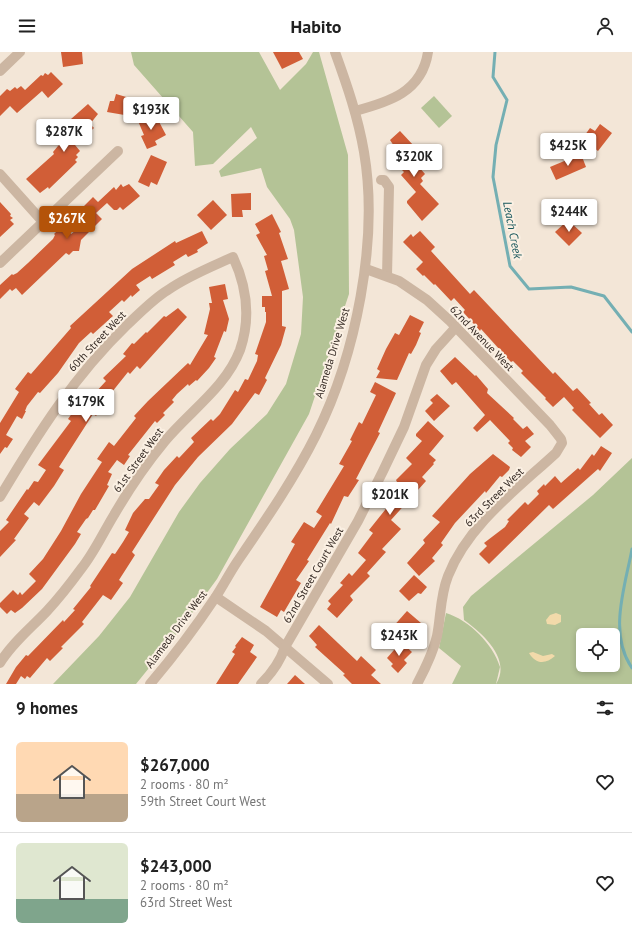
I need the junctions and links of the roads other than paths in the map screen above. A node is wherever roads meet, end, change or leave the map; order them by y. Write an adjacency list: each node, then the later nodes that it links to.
1 (20, 52): 4 (street)
2 (335, 52): 5 (street, Alameda Drive West)
3 (428, 52): 5 (street)
4 (0, 71)
5 (355, 111): 12 (street, Alameda Drive West)
6 (118, 151): 9 (street)
7 (0, 174): 9 (street)
8 (381, 180): 13 (street)
9 (43, 222): 11 (street)
10 (233, 257): 16 (street, 60th Street West); 19 (street, 61st Street West)
11 (0, 263)
12 (366, 268): 13 (street, 62nd Avenue West); 17 (street, Alameda Drive West)
13 (387, 276): 14 (street, 62nd Avenue West)
14 (456, 327): 15 (street, 62nd Avenue West); 18 (street, 62nd Street Court West)
15 (561, 446): 23 (street, 63rd Street West)
16 (0, 498)
17 (216, 597): 18 (street); 20 (street, Alameda Drive West)
18 (285, 647): 21 (street, 62nd Street Court West); 22 (street)
19 (0, 662)
20 (150, 684)
21 (261, 684)
22 (328, 684)
23 (417, 684)

